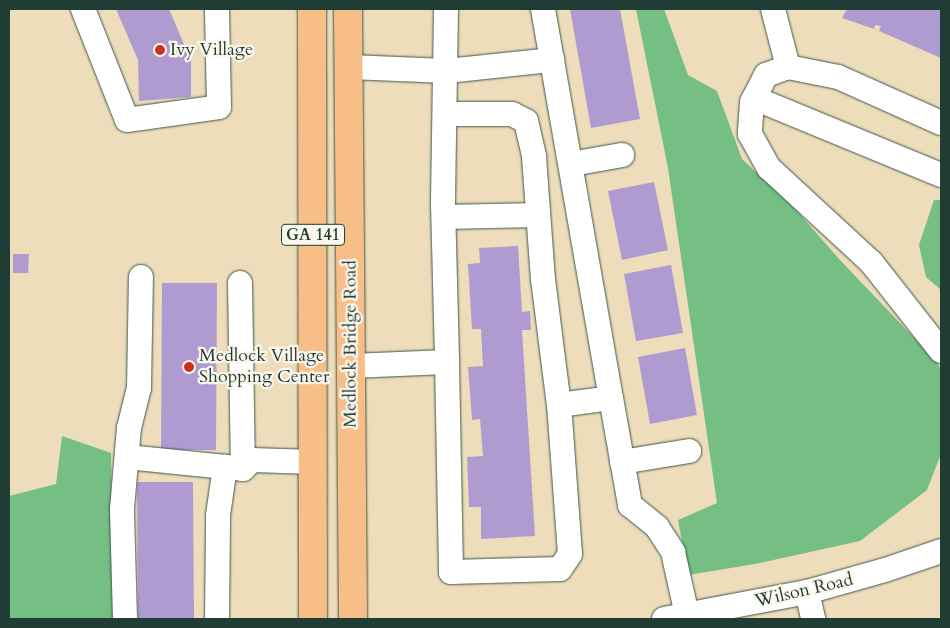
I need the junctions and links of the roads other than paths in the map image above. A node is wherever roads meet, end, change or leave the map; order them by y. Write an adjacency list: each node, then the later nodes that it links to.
1 (83, 9): 2 (street)
2 (217, 9)
3 (312, 9): 29 (highway, GA 141)
4 (348, 9): 9 (highway, Medlock Bridge Road / GA 141)
5 (446, 9): 11 (street)
6 (543, 9): 8 (street)
7 (773, 9): 10 (street)
8 (552, 60): 11 (street); 16 (street)
9 (349, 67): 11 (street); 24 (highway, Medlock Bridge Road / GA 141)
10 (788, 67): 12 (street); 14 (street)
11 (447, 71): 13 (street)
12 (754, 98): 17 (street); 22 (street)
13 (446, 114): 18 (street); 19 (street)
14 (941, 123)
15 (622, 155): 16 (street)
16 (571, 164): 25 (street)
17 (941, 175)
18 (538, 215): 19 (street); 26 (street)
19 (444, 217): 23 (street)
20 (141, 277): 28 (street)
21 (240, 283): 31 (street)
22 (941, 351)
23 (447, 362): 24 (street); 26 (street)
24 (351, 366): 38 (highway, Medlock Bridge Road / GA 141)
25 (611, 398): 26 (street); 30 (street)
26 (559, 404)
27 (689, 451): 30 (street)
28 (127, 457): 31 (street); 35 (street)
29 (313, 462): 31 (street); 37 (highway, GA 141)
30 (622, 462): 34 (street)
31 (234, 468): 36 (street)
32 (941, 551): 33 (street, Wilson Road)
33 (808, 592): 34 (street, Wilson Road); 39 (street)
34 (676, 617)
35 (124, 619)
36 (217, 619)
37 (313, 619)
38 (353, 619)
39 (814, 619)

